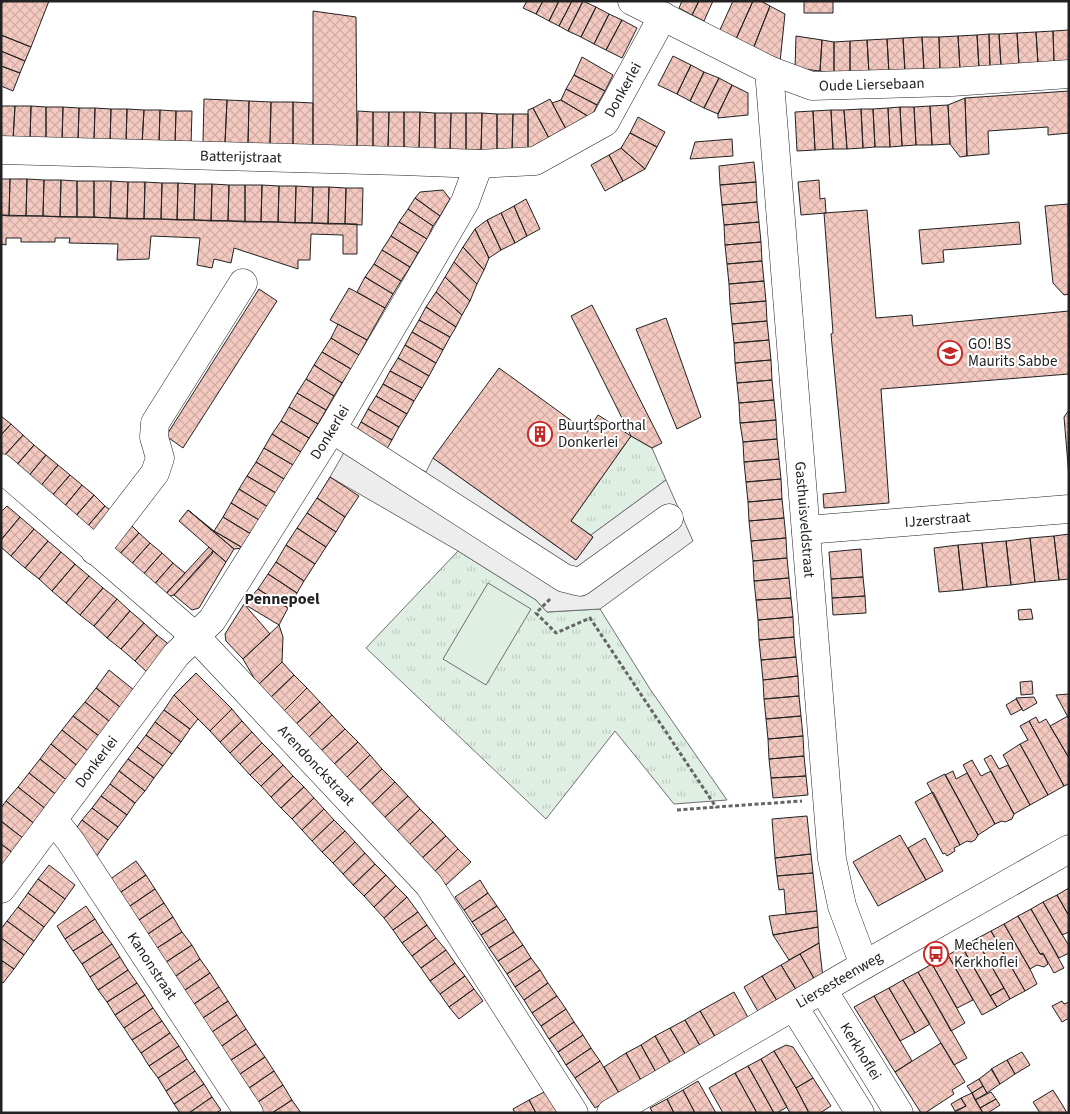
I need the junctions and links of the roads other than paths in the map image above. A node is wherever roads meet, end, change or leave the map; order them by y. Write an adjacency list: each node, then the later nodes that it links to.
1 (632, 1): 2 (street, Oude Liersebaan)
2 (663, 16): 3 (street, Oude Liersebaan); 6 (street, Donkerlei)
3 (769, 70): 4 (street, Oude Liersebaan); 12 (street, Gasthuisveldstraat)
4 (1069, 74)
5 (1, 150): 6 (street, Batterijstraat)
6 (480, 164): 8 (street, Donkerlei)
7 (243, 283): 13 (street)
8 (332, 430): 11 (street); 14 (street, Donkerlei)
9 (1, 468): 13 (street, Arendonckstraat)
10 (1069, 509): 12 (street, IJzerstraat)
11 (669, 518)
12 (806, 530): 18 (street, Gasthuisveldstraat)
13 (95, 551): 14 (street, Arendonckstraat)
14 (196, 637): 15 (street, Donkerlei); 22 (street, Arendonckstraat)
15 (54, 820): 17 (street, Donkerlei); 21 (street, Kanonstraat)
16 (1069, 849): 18 (street, Liersesteenweg)
17 (1, 889)
18 (864, 965): 19 (street, Liersesteenweg)
19 (823, 990): 20 (street, Liersesteenweg); 25 (street, Kerkhoflei)
20 (794, 1007): 23 (street, Liersesteenweg); 24 (street)
21 (249, 1113)
22 (574, 1113)
23 (611, 1113)
24 (860, 1113)
25 (899, 1113)

